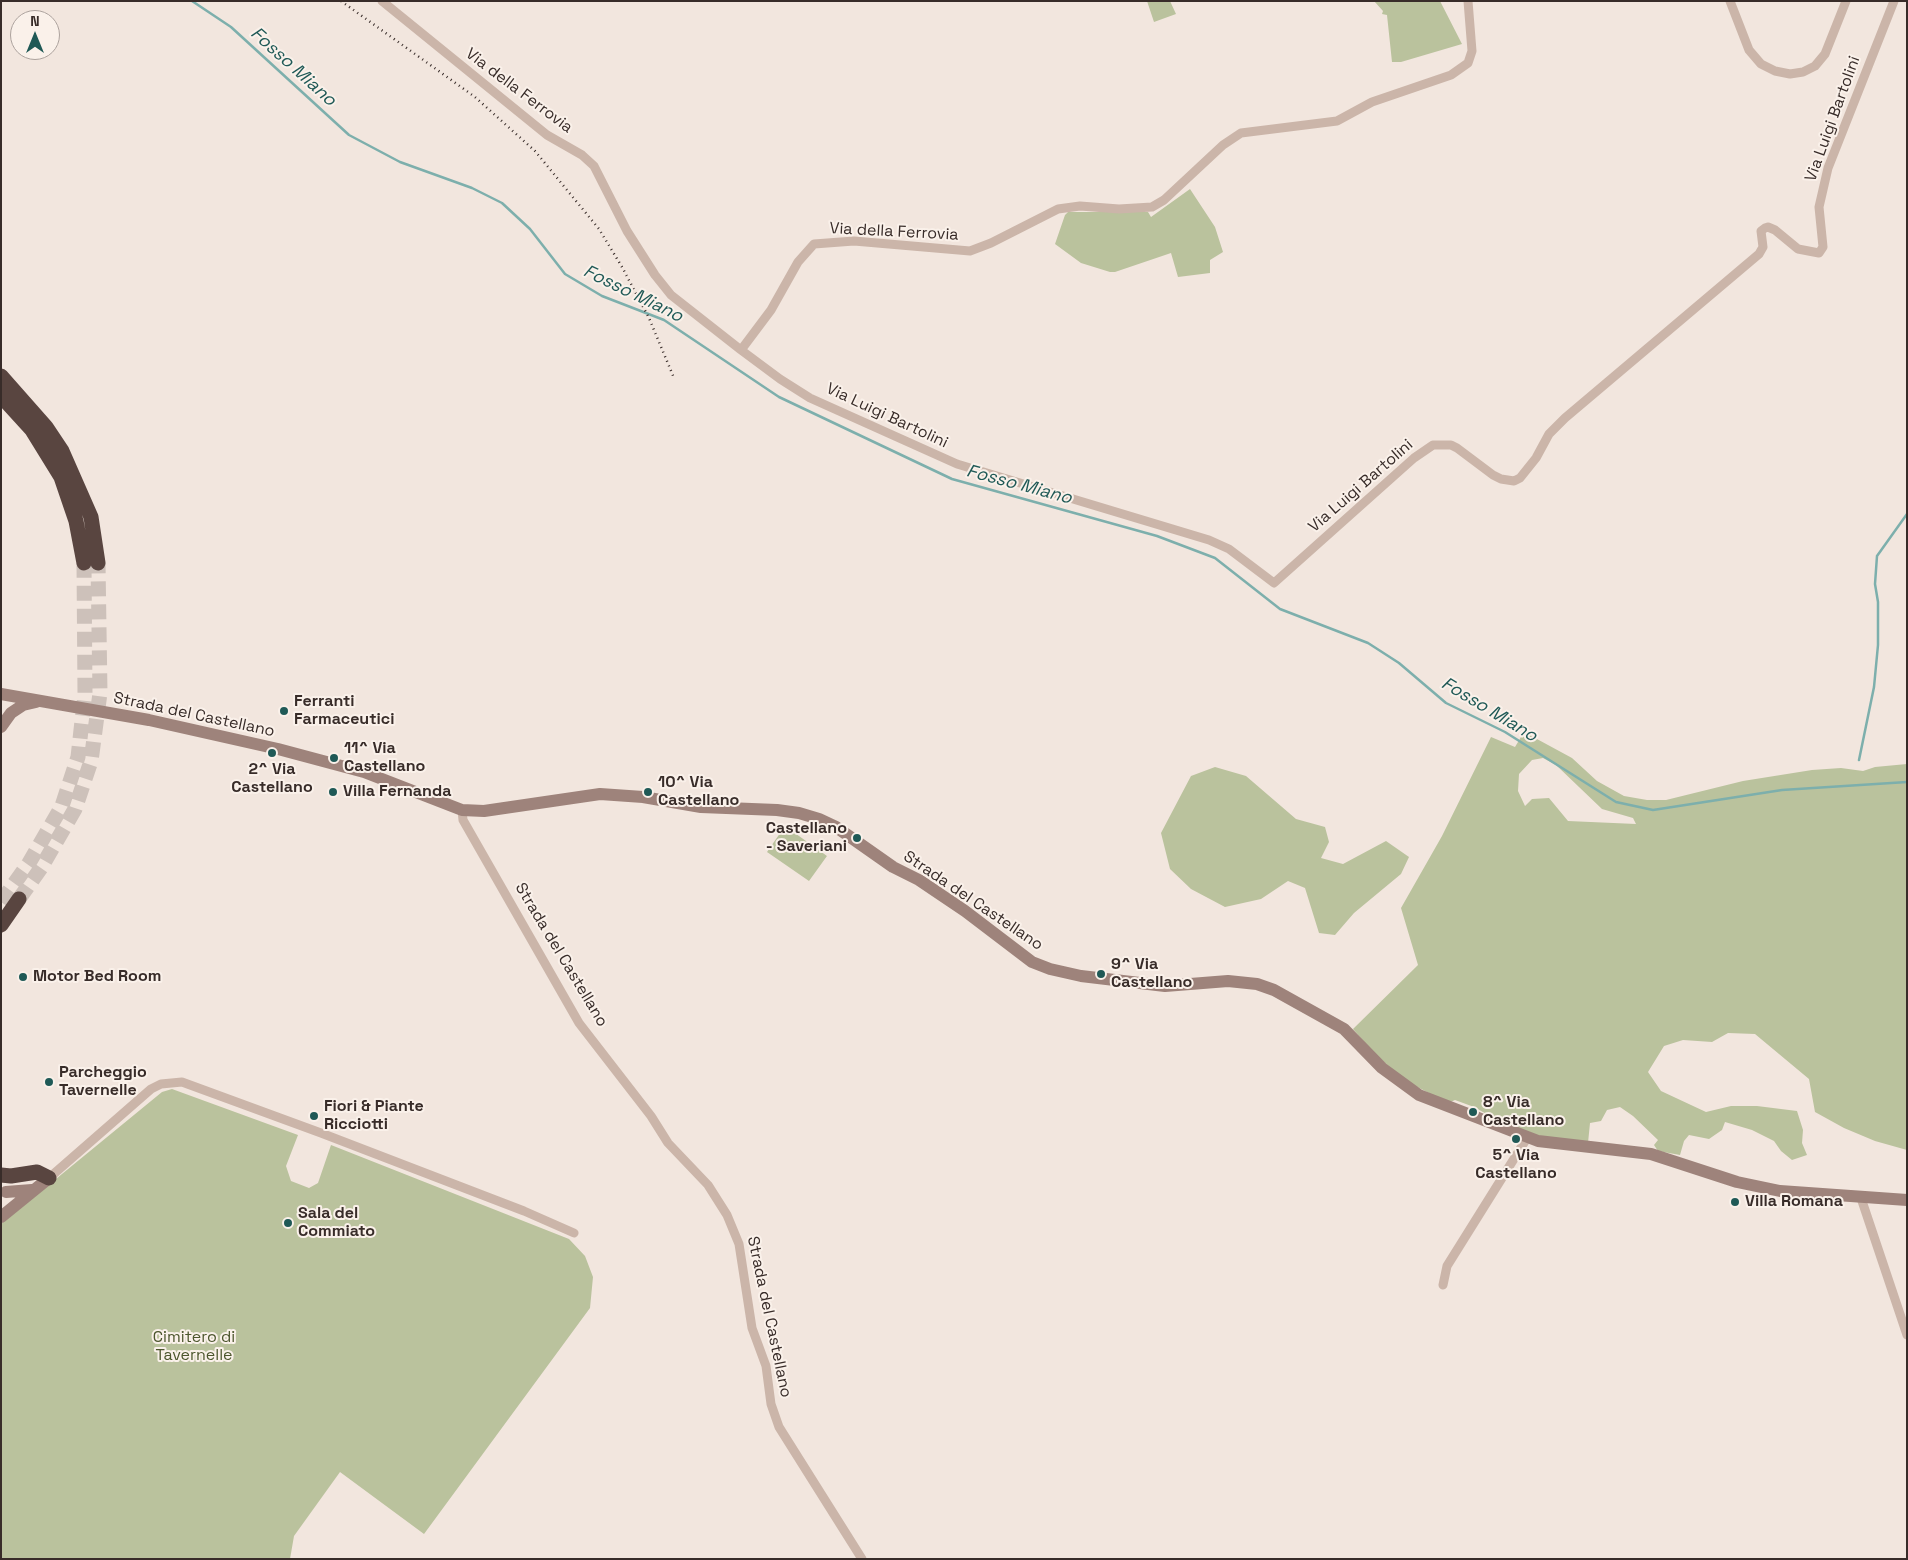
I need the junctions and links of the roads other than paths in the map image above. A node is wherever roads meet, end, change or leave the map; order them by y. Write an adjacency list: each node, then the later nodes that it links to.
1 (382, 1): 6 (street, Via della Ferrovia)
2 (1468, 1): 6 (street, Via della Ferrovia)
3 (1730, 1): 4 (street)
4 (1846, 1)
5 (1894, 1): 6 (street, Via Luigi Bartolini)
6 (741, 350)
7 (1, 376): 8 (highway)
8 (1, 396)
9 (1, 694): 10 (street, Strada del Castellano)
10 (41, 701): 11 (street); 12 (street, Strada del Castellano)
11 (1, 727)
12 (462, 810): 15 (street, Strada del Castellano); 27 (street, Strada del Castellano)
13 (19, 900): 14 (highway)
14 (1, 925)
15 (1527, 1138): 20 (street, Strada del Castellano); 25 (street)
16 (1, 1175): 17 (highway)
17 (49, 1178): 18 (street); 24 (street)
18 (35, 1190): 19 (street); 22 (street)
19 (3, 1194): 22 (street)
20 (1861, 1198): 21 (street, Strada del Castellano); 26 (street)
21 (1907, 1200)
22 (18, 1204): 23 (street)
23 (1, 1217)
24 (574, 1233)
25 (1444, 1284)
26 (1907, 1335)
27 (862, 1559)

